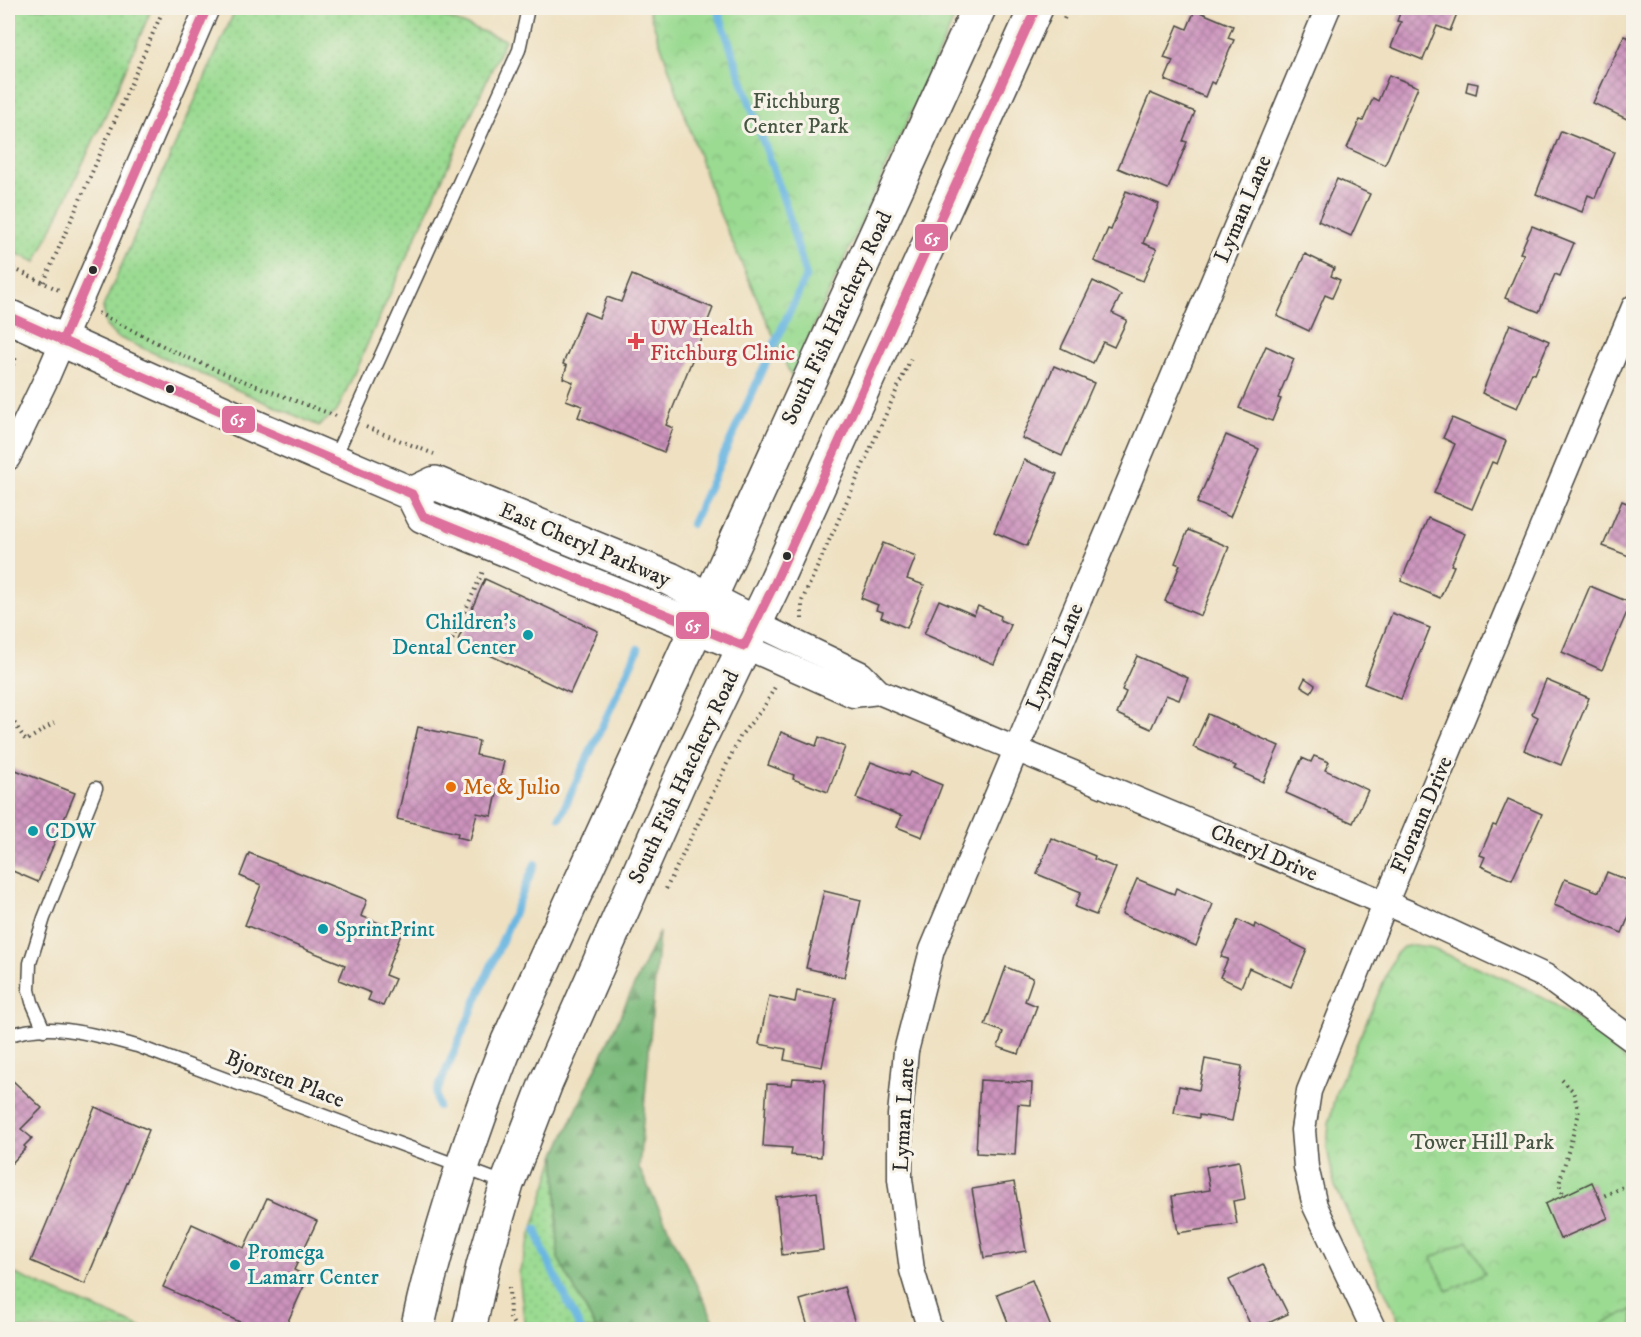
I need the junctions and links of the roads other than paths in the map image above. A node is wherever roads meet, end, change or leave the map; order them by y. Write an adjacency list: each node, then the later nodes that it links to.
1 (207, 8): 8 (street)
2 (528, 8): 10 (lane)
3 (979, 8): 11 (main road, South Fish Hatchery Road)
4 (1036, 8): 12 (main road, South Fish Hatchery Road)
5 (1328, 8): 13 (street, Lyman Lane)
6 (1634, 307): 15 (street, Florann Drive)
7 (8, 316): 8 (main road, East Cheryl Parkway)
8 (62, 341): 9 (street); 10 (main road, East Cheryl Parkway)
9 (8, 458)
10 (333, 460): 11 (main road, East Cheryl Parkway)
11 (703, 613): 12 (main road, East Cheryl Parkway); 19 (main road, South Fish Hatchery Road)
12 (750, 634): 13 (street, Cheryl Drive); 20 (main road, South Fish Hatchery Road)
13 (1016, 749): 15 (street, Cheryl Drive); 23 (street, Lyman Lane)
14 (96, 788): 16 (lane)
15 (1385, 904): 18 (street, Cheryl Drive); 24 (street, Florann Drive)
16 (44, 1030): 17 (lane, Bjorsten Place); 19 (lane, Bjorsten Place)
17 (8, 1036)
18 (1634, 1041)
19 (462, 1169): 20 (lane, Bjorsten Place); 21 (main road, South Fish Hatchery Road)
20 (507, 1184): 22 (main road, South Fish Hatchery Road)
21 (417, 1329)
22 (469, 1329)
23 (930, 1329)
24 (1374, 1329)

